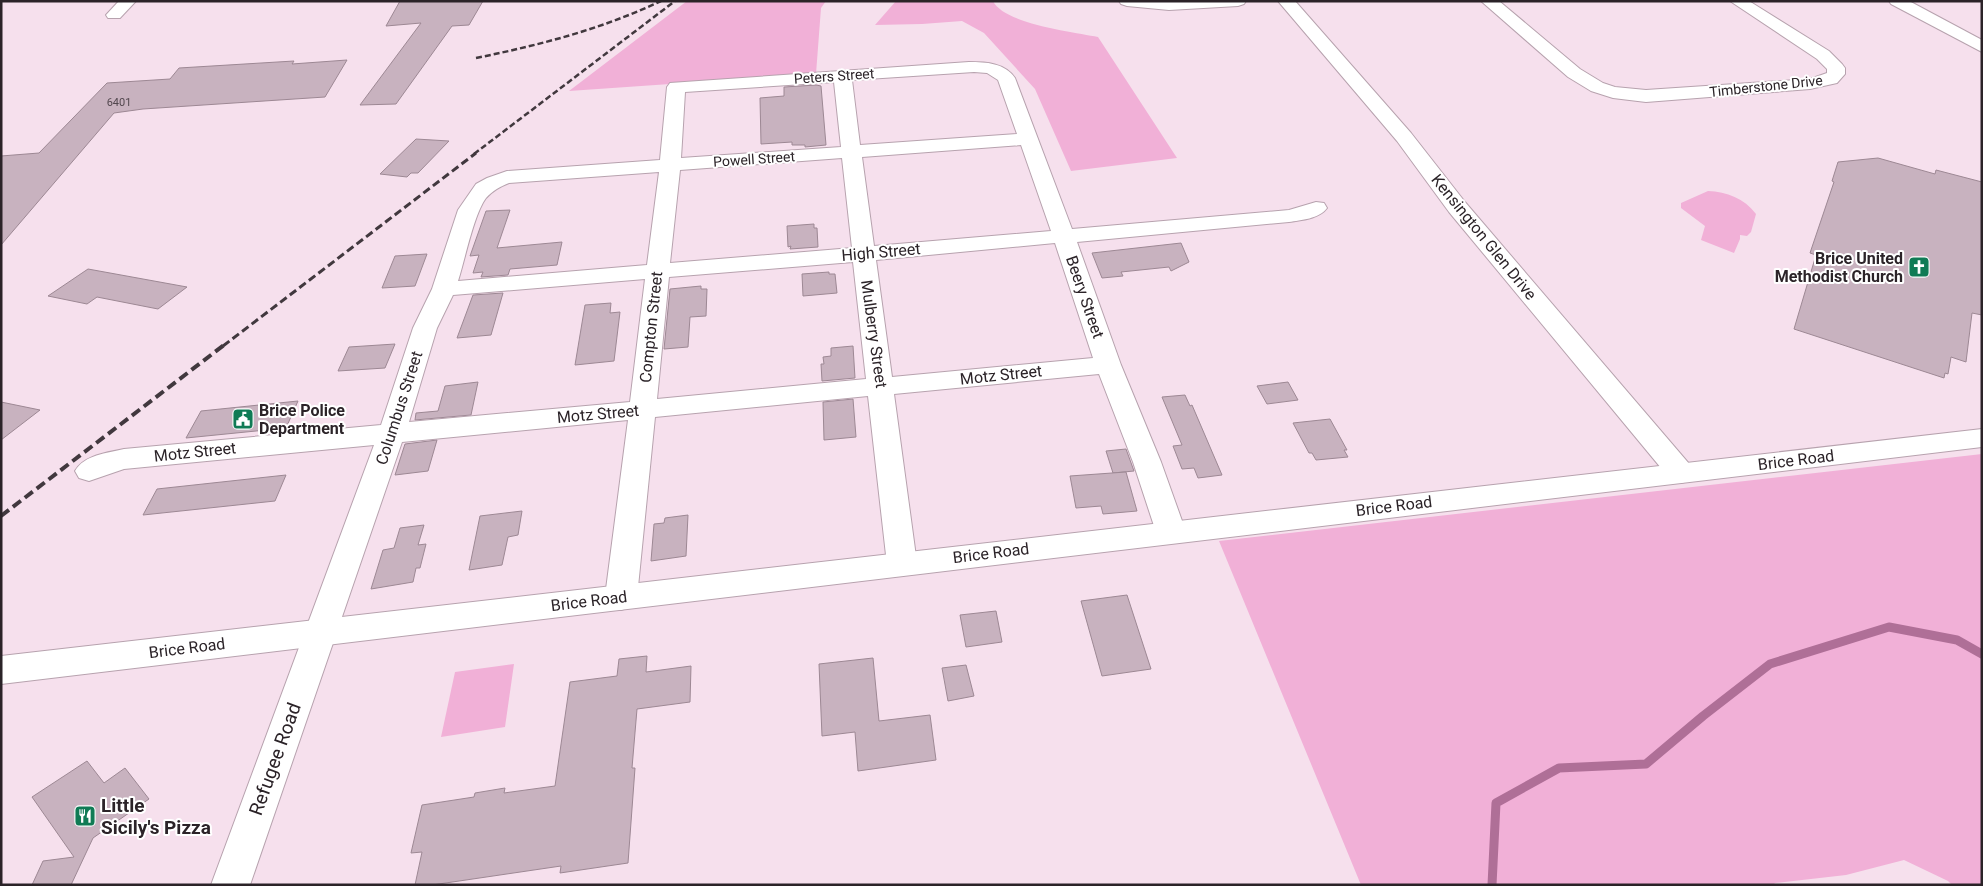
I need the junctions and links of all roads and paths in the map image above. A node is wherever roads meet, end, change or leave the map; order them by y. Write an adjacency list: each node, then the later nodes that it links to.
1 (128, 1): 8 (street)
2 (1127, 1): 3 (street)
3 (1238, 1)
4 (1286, 1): 28 (street, Kensington Glen Drive)
5 (1489, 1): 6 (street, Timberstone Drive)
6 (1738, 1)
7 (1897, 1): 9 (street)
8 (114, 15)
9 (1982, 47)
10 (991, 68): 11 (street, Peters Street); 13 (street, Beery Street)
11 (842, 75): 12 (street, Peters Street); 14 (street, Mulberry Street)
12 (676, 87): 15 (street, Compton Street)
13 (1028, 139): 14 (street, Powell Street); 18 (street, Beery Street)
14 (851, 152): 15 (street, Powell Street); 19 (street, Mulberry Street)
15 (670, 165): 16 (street, Powell Street); 20 (street, Compton Street)
16 (483, 187): 21 (street, Columbus Street)
17 (1316, 208): 18 (street, High Street)
18 (1064, 236): 19 (street, High Street); 22 (street, Beery Street)
19 (863, 254): 20 (street, High Street); 23 (street, Mulberry Street)
20 (657, 272): 21 (street, High Street); 24 (street, Compton Street)
21 (444, 289): 25 (street, Columbus Street)
22 (1108, 365): 23 (street, Motz Street); 29 (street, Beery Street)
23 (882, 386): 24 (street, Motz Street); 30 (street, Mulberry Street)
24 (642, 410): 25 (street, Motz Street); 31 (street, Compton Street)
25 (392, 432): 27 (street, Motz Street); 32 (street, Columbus Street)
26 (1982, 438): 28 (street, Brice Road)
27 (90, 471)
28 (1681, 473): 29 (street, Brice Road)
29 (1171, 532): 30 (street, Brice Road)
30 (902, 564): 31 (street, Brice Road)
31 (621, 597): 32 (street, Brice Road)
32 (320, 633): 33 (street, Brice Road); 34 (street, Refugee Road)
33 (1, 670)
34 (230, 885)

